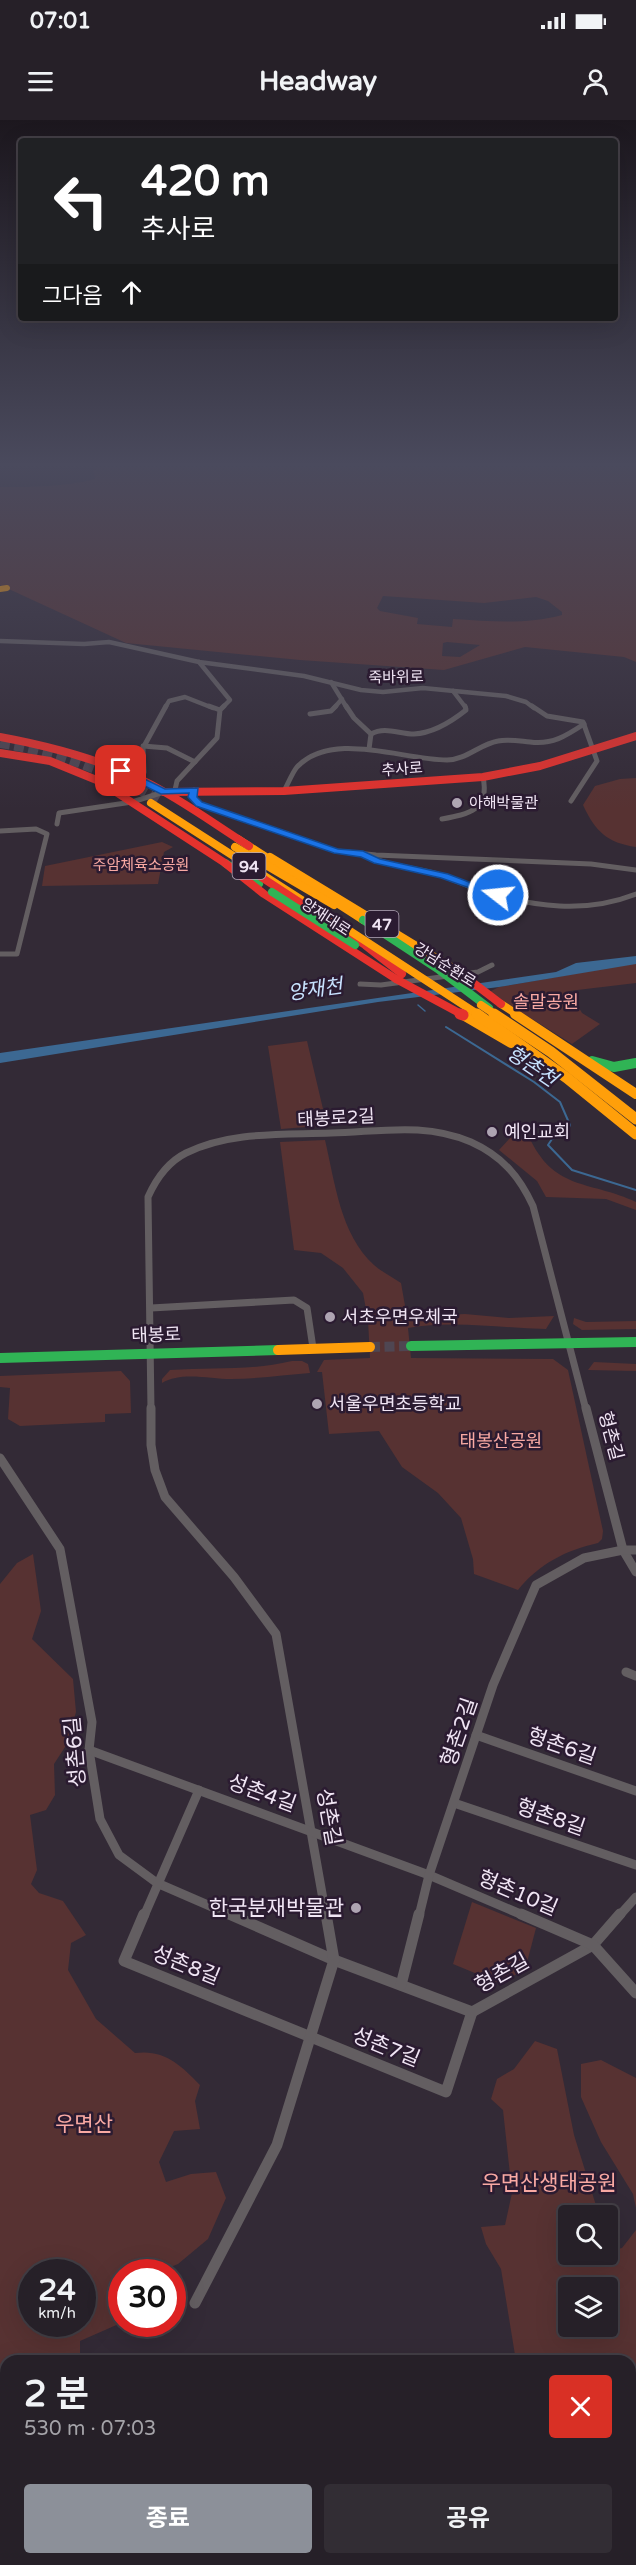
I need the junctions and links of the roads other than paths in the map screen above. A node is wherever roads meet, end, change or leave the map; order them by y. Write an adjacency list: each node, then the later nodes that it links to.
1 (0, 641): 2 (street, 죽바위로)
2 (199, 662): 3 (street, 죽바위로); 6 (street)
3 (331, 682): 4 (street, 죽바위로); 5 (street)
4 (453, 691): 8 (street, 죽바위로); 9 (street)
5 (342, 699): 7 (street); 9 (street)
6 (220, 710): 12 (street); 16 (street)
7 (310, 714)
8 (584, 724): 13 (street); 14 (street)
9 (371, 734): 13 (street)
10 (636, 736): 14 (main road, 추사로)
11 (0, 737): 18 (main road, 양재대로 / 47)
12 (143, 746): 16 (street); 18 (street)
13 (369, 749): 20 (street)
14 (594, 751): 17 (main road, 추사로); 22 (street)
15 (0, 753): 19 (main road, 양재대로 / 47)
16 (195, 762): 21 (street)
17 (483, 777): 20 (main road, 추사로); 25 (street)
18 (136, 778): 19 (main road); 21 (main road, 양재대로 / 47)
19 (106, 785): 23 (main road, 양재대로 / 47)
20 (284, 791): 21 (main road, 추사로)
21 (171, 794): 23 (street); 24 (main road, 양재대로 / 47); 24 (main road); 28 (main road, 양재대로 / 94); 29 (main road, 양재대로 / 94); 30 (street)
22 (571, 801)
23 (132, 802): 26 (street); 31 (main road, 양재대로 / 47)
24 (194, 812): 29 (main road, 양재대로 / 47)
25 (442, 819)
26 (57, 825)
27 (0, 831): 36 (street)
28 (208, 841): 35 (main road, 양재대로 / 94); 38 (main road)
29 (235, 842): 35 (main road); 40 (main road, 양재대로 / 47, bridge)
30 (363, 854): 32 (street); 34 (street)
31 (225, 863): 38 (main road, 양재대로 / 47); 40 (main road, bridge)
32 (633, 870): 33 (street)
33 (636, 879)
34 (636, 894)
35 (355, 925): 40 (main road, 강남순환로 / 94, bridge); 40 (main road, bridge)
36 (0, 954)
37 (492, 965): 39 (street)
38 (399, 977): 45 (main road, 양재대로 / 47, bridge)
39 (360, 984)
40 (498, 1014): 41 (main road, 양재대로 / 47); 46 (main road, 강남순환로 / 94, bridge); 47 (main road, 강남순환로 / 94, bridge)
41 (575, 1054): 43 (main road); 44 (main road, 양재대로 / 47)
42 (636, 1063): 43 (main road)
43 (623, 1067): 44 (main road)
44 (632, 1091)
45 (636, 1112)
46 (636, 1119)
47 (636, 1134)
48 (151, 1308): 49 (street, 태봉로2길); 53 (street, 태봉로); 54 (street, 태봉로2길)
49 (569, 1342): 50 (main road); 51 (main road); 57 (street, 형촌길)
50 (636, 1342)
51 (411, 1346)
52 (370, 1347): 53 (main road, 태봉로)
53 (314, 1348): 54 (main road, 태봉로)
54 (151, 1353): 55 (main road, 태봉로); 67 (street, 성촌길)
55 (0, 1358)
56 (0, 1458): 63 (street, 성촌6길)
57 (623, 1550): 58 (street, 형촌2길); 59 (street, 형촌길); 62 (street, 형촌2길)
58 (636, 1550)
59 (636, 1572)
60 (626, 1672): 61 (street)
61 (636, 1676)
62 (476, 1735): 65 (street, 형촌6길); 66 (street, 형촌2길)
63 (89, 1750): 64 (street, 성촌4길); 70 (street, 성촌6길)
64 (199, 1790): 67 (street, 성촌4길); 70 (street, 성촌4길)
65 (636, 1791)
66 (454, 1803): 68 (street, 형촌8길); 69 (street, 형촌2길)
67 (312, 1831): 69 (street, 성촌4길); 73 (street, 성촌길)
68 (636, 1865)
69 (429, 1875): 72 (street, 형촌10길); 74 (street, 형촌2길)
70 (157, 1883): 73 (street, 성촌6길); 77 (street, 성촌8길)
71 (636, 1897): 72 (street, 형촌길)
72 (593, 1945): 75 (street); 76 (street, 형촌길)
73 (334, 1960): 74 (street, 형촌길); 77 (street, 성촌길)
74 (401, 1985): 76 (street, 형촌길)
75 (636, 1993)
76 (472, 2012): 77 (street, 성촌7길)
77 (311, 2038): 78 (street, 성촌길)
78 (195, 2303)

